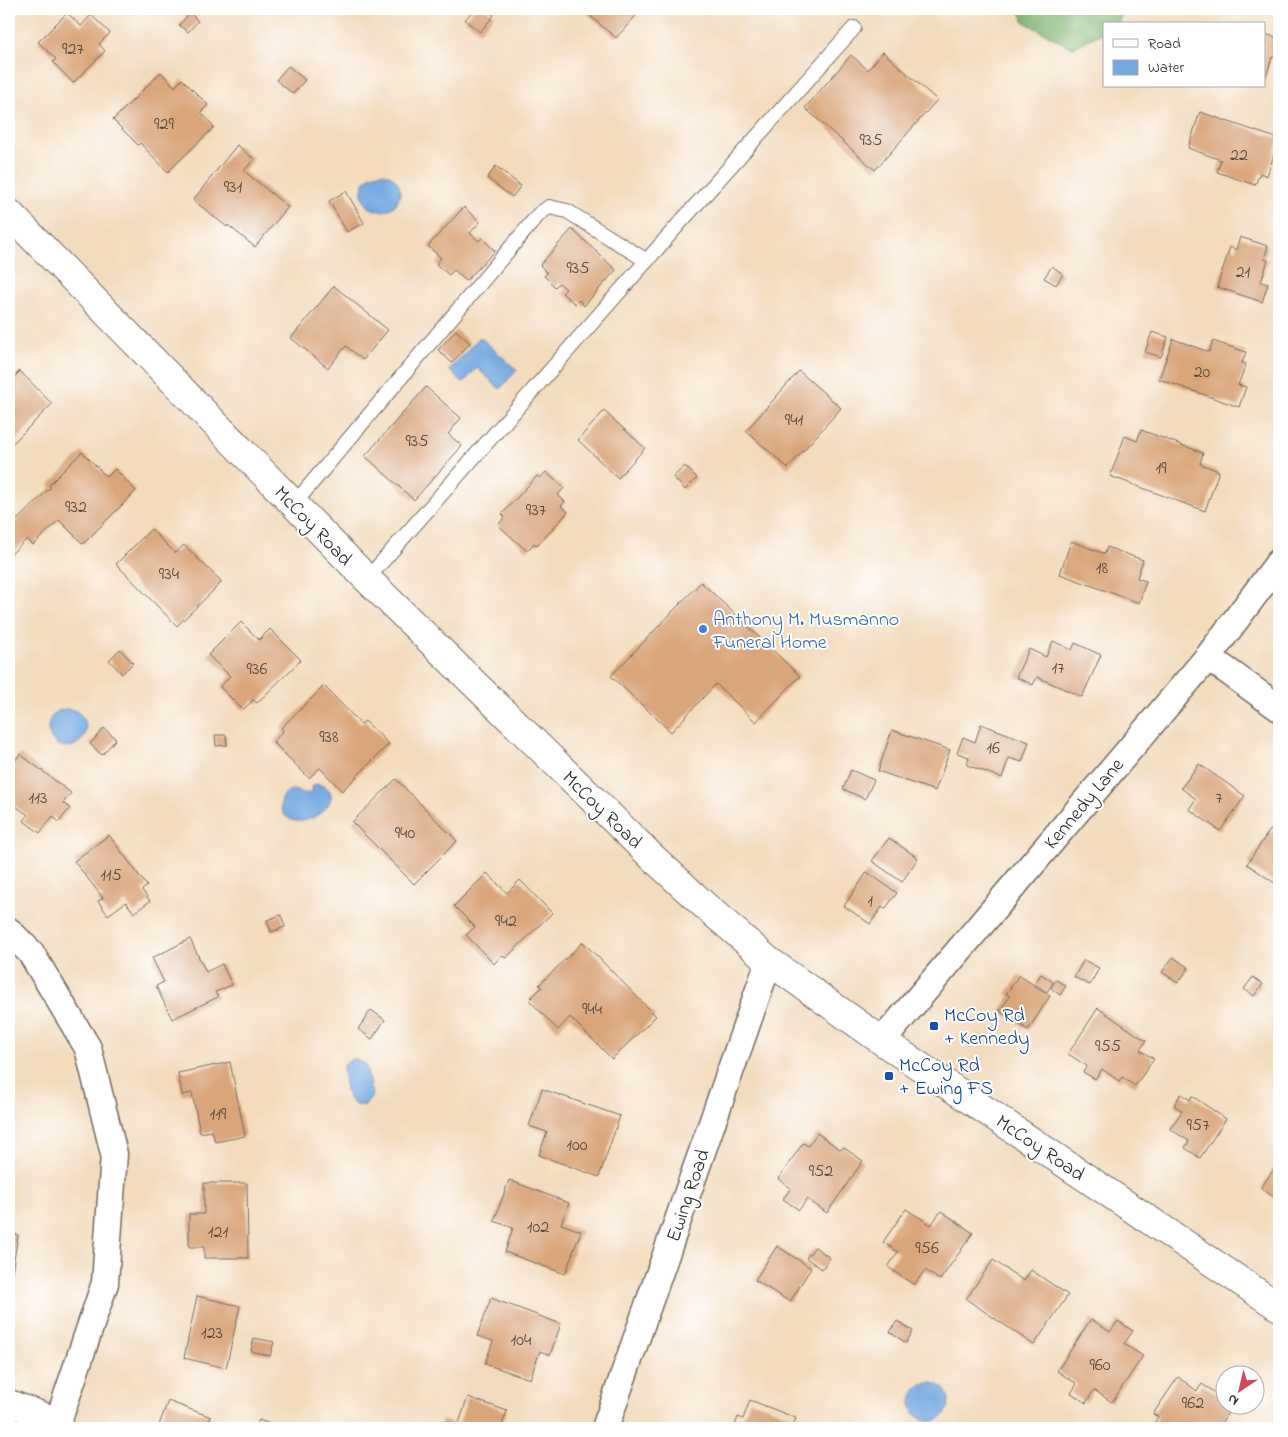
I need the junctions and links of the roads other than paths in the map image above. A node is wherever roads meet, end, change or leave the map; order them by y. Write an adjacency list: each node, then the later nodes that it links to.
1 (854, 28): 3 (lane)
2 (9, 213): 4 (street, McCoy Road)
3 (646, 261): 4 (lane); 6 (lane)
4 (294, 504): 6 (street, McCoy Road)
5 (1279, 562): 7 (street, Kennedy Lane)
6 (368, 579): 10 (street, McCoy Road)
7 (1208, 657): 8 (street); 11 (street, Kennedy Lane)
8 (1279, 708)
9 (9, 931): 14 (street)
10 (769, 961): 11 (street, McCoy Road); 15 (street, Ewing Road)
11 (882, 1041): 12 (street, McCoy Road)
12 (1279, 1307)
13 (9, 1403): 14 (street)
14 (57, 1424)
15 (605, 1428)

